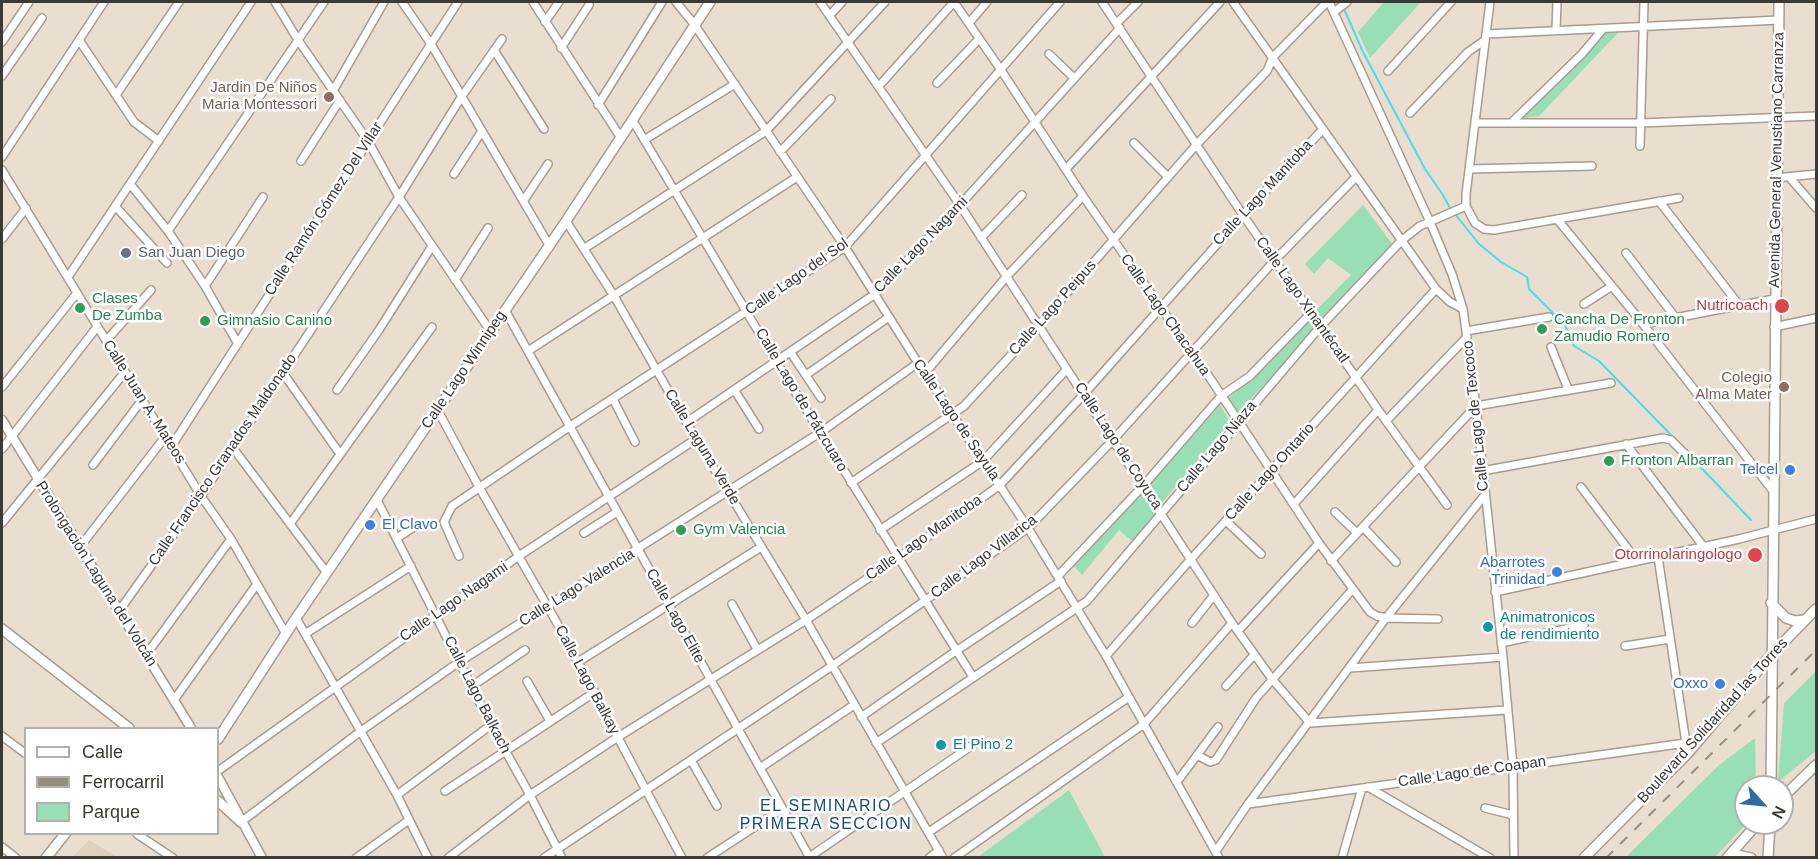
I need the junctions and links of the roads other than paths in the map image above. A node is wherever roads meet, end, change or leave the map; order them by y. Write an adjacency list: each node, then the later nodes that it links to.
1 (29, 2): 49 (street)
2 (104, 2): 46 (street)
3 (180, 2): 64 (street)
4 (251, 2): 83 (street)
5 (274, 2): 47 (street)
6 (324, 2): 47 (street)
7 (384, 2): 63 (street)
8 (402, 2): 50 (street)
9 (458, 2): 50 (street, Calle Ramón Gómez Del Villar)
10 (533, 2): 36 (street)
11 (559, 2): 36 (street)
12 (662, 2): 68 (street)
13 (676, 2): 38 (street, Calle Lago de Sayula)
14 (710, 2): 38 (main road, Calle Lago Winnipeg)
15 (820, 2): 33 (street, Calle Lago de Coyuca)
16 (842, 2): 33 (street)
17 (885, 2): 48 (street)
18 (954, 2): 37 (street, Calle Lago Chacahua); 62 (street)
19 (987, 2): 37 (street)
20 (1060, 2): 55 (street, Calle Lago del Sol)
21 (1102, 2): 39 (street, Calle Lago Xinantécatl)
22 (1138, 2): 39 (street, Calle Lago Nagami)
23 (1220, 2): 57 (street)
24 (1233, 2): 54 (street)
25 (1328, 2): 32 (street, Calle Lago de Texcoco); 54 (street, Calle Lago Peipus)
26 (1450, 2): 56 (street)
27 (1490, 2): 43 (street)
28 (1557, 2): 42 (street)
29 (1644, 2): 40 (street)
30 (1779, 2): 35 (main road, Avenida General Venustiano Carranza)
31 (589, 5): 51 (street)
32 (1341, 6): 121 (street, Calle Lago de Texcoco)
33 (830, 15): 48 (street, Calle Lago de Coyuca)
34 (42, 18): 58 (street)
35 (1779, 20): 40 (street); 71 (main road, Avenida General Venustiano Carranza)
36 (545, 22): 51 (street)
37 (969, 23): 45 (street, Calle Lago Chacahua)
38 (694, 24): 61 (street, Calle Lago de Sayula); 72 (main road, Calle Lago Winnipeg)
39 (1118, 26): 57 (street, Calle Lago Xinantécatl); 59 (street, Calle Lago Nagami)
40 (1643, 26): 41 (street); 76 (street)
41 (1603, 29): 42 (street); 75 (street)
42 (1556, 30): 43 (street)
43 (1485, 37): 69 (street); 74 (street)
44 (502, 39): 52 (street, Calle Francisco Granados Maldonado)
45 (979, 39): 55 (street, Calle Lago Chacahua); 60 (street)
46 (79, 40): 64 (street); 90 (street)
47 (298, 40): 63 (street); 123 (street)
48 (848, 41): 62 (street, Calle Lago de Coyuca); 80 (street)
49 (2, 42)
50 (431, 44): 65 (street); 84 (street, Calle Ramón Gómez Del Villar)
51 (561, 48): 68 (street)
52 (494, 50): 65 (street, Calle Francisco Granados Maldonado); 77 (street)
53 (1049, 54): 59 (street)
54 (1273, 57): 78 (street); 86 (street, Calle Lago Peipus)
55 (1001, 70): 73 (street, Calle Lago Chacahua); 89 (street, Calle Lago del Sol)
56 (1388, 71)
57 (1151, 75): 86 (street, Calle Lago Xinantécatl); 96 (street)
58 (2, 76)
59 (1074, 78): 73 (street, Calle Lago Nagami)
60 (936, 83)
61 (735, 84): 80 (street, Calle Lago de Sayula); 82 (street)
62 (879, 86): 89 (street, Calle Lago de Coyuca)
63 (333, 91): 67 (street)
64 (116, 95): 83 (street)
65 (462, 96): 79 (street); 109 (street, Calle Francisco Granados Maldonado)
66 (831, 99): 88 (street)
67 (340, 100): 84 (street); 91 (street)
68 (598, 105): 81 (street)
69 (1410, 113)
70 (1816, 116): 71 (street)
71 (1777, 119): 76 (street); 102 (main road, Avenida General Venustiano Carranza)
72 (633, 121): 81 (main road, Calle Lago Winnipeg); 82 (street, Calle Lago de Pátzcuaro)
73 (1035, 122): 96 (street, Calle Lago Chacahua); 113 (street, Calle Lago Nagami)
74 (1475, 123): 75 (street); 94 (street)
75 (1510, 123): 76 (street)
76 (1641, 123): 87 (street)
77 (544, 129)
78 (1323, 129): 101 (street); 118 (street, Calle Lago Manitoba)
79 (482, 130): 97 (street); 111 (street)
80 (766, 131): 88 (street, Calle Lago de Sayula); 105 (street)
81 (621, 138): 120 (main road, Calle Lago Winnipeg)
82 (645, 140): 105 (street, Calle Lago de Pátzcuaro)
83 (159, 141): 104 (street)
84 (368, 141): 109 (street); 167 (street, Calle Ramón Gómez Del Villar)
85 (1134, 143): 100 (street)
86 (1197, 144): 100 (street, Calle Lago Peipus); 118 (street, Calle Lago Xinantécatl)
87 (1640, 146)
88 (780, 152): 99 (street, Calle Lago de Sayula)
89 (926, 155): 113 (street, Calle Lago de Coyuca); 131 (street, Calle Lago del Sol)
90 (2, 157)
91 (302, 161)
92 (548, 164): 111 (street)
93 (1593, 166): 94 (street)
94 (1469, 169): 114 (street)
95 (2, 170): 116 (street, Calle Juan A. Mateos)
96 (1066, 170): 107 (street, Calle Lago Chacahua)
97 (454, 174)
98 (1816, 174): 103 (street)
99 (797, 177): 124 (street); 131 (street, Calle Lago de Sayula)
100 (1168, 177): 127 (street, Calle Lago Peipus)
101 (1356, 177): 128 (street); 134 (street, Calle Lago Villarica)
102 (1776, 178): 103 (street); 146 (main road, Avenida General Venustiano Carranza)
103 (1790, 178): 117 (street)
104 (131, 185): 115 (street); 123 (street)
105 (676, 191): 124 (street, Calle Lago de Pátzcuaro); 132 (street)
106 (1022, 195): 125 (street)
107 (1083, 196): 127 (street, Calle Lago Chacahua); 136 (street)
108 (263, 197): 139 (street)
109 (399, 197): 130 (street); 177 (street, Calle Francisco Granados Maldonado)
110 (1680, 198): 112 (street)
111 (524, 200): 129 (street)
112 (1659, 201): 119 (street); 148 (street)
113 (960, 205): 125 (street, Calle Lago de Coyuca); 144 (street, Calle Lago Nagami)
114 (1466, 206): 119 (street); 121 (street, Calle Lago Niaza)
115 (116, 207): 135 (street); 137 (street)
116 (26, 208): 126 (street); 137 (street, Calle Juan A. Mateos)
117 (1816, 208)
118 (1243, 214): 134 (street, Calle Lago Xinantécatl); 149 (street, Calle Lago Manitoba)
119 (1557, 219): 140 (street)
120 (566, 221): 129 (main road, Calle Lago Winnipeg); 132 (street, Calle Laguna Verde)
121 (1430, 222): 128 (street, Calle Lago Niaza); 150 (street, Calle Lago de Texcoco)
122 (488, 228): 138 (street)
123 (168, 231): 139 (street)
124 (703, 237): 145 (street); 152 (street, Calle Lago de Pátzcuaro)
125 (981, 238): 136 (street, Calle Lago de Coyuca)
126 (2, 239)
127 (1113, 240): 149 (street, Calle Lago Chacahua); 159 (street, Calle Lago Peipus)
128 (1401, 242): 141 (street); 162 (street, Calle Lago Niaza)
129 (549, 245): 151 (main road, Calle Lago Winnipeg)
130 (432, 246): 138 (street); 184 (street)
131 (846, 247): 144 (street, Calle Lago de Sayula); 152 (street, Calle Lago del Sol)
132 (585, 249): 145 (street, Calle Laguna Verde)
133 (1626, 253): 155 (street)
134 (1275, 260): 153 (street, Calle Lago Xinantécatl); 170 (street, Calle Lago Villarica)
135 (167, 263)
136 (1006, 276): 159 (street, Calle Lago de Coyuca); 178 (street)
137 (68, 277): 143 (street, Calle Juan A. Mateos)
138 (455, 280): 164 (street)
139 (205, 286): 167 (street)
140 (1612, 286): 147 (street); 158 (street)
141 (1436, 289): 150 (street); 180 (street, Calle Lago Ontario)
142 (152, 290): 166 (street)
143 (76, 293): 160 (street, Calle Juan A. Mateos); 182 (street)
144 (875, 294): 154 (street, Calle Lago de Sayula); 171 (street, Calle Lago Nagami)
145 (614, 296): 169 (street); 175 (street, Calle Laguna Verde)
146 (1774, 299): 148 (street); 163 (main road, Avenida General Venustiano Carranza)
147 (1584, 304)
148 (1738, 305): 155 (street)
149 (1160, 306): 170 (street, Calle Lago Chacahua); 186 (street, Calle Lago Manitoba)
150 (1463, 309): 165 (street, Calle Lago de Texcoco)
151 (505, 310): 164 (main road, Calle Lago Winnipeg); 169 (street, Calle Lago Elite)
152 (747, 312): 172 (street, Calle Lago de Pátzcuaro); 175 (street, Calle Lago del Sol)
153 (1311, 313): 162 (street, Calle Lago Xinantécatl); 187 (street)
154 (889, 316): 173 (street, Calle Lago de Sayula); 179 (street)
155 (1675, 316): 158 (street)
156 (1549, 317): 165 (street)
157 (1816, 318): 163 (street)
158 (1642, 324): 225 (street)
159 (1038, 326): 174 (street, Calle Lago de Coyuca); 194 (street, Calle Lago Peipus)
160 (97, 327): 166 (street, Calle Juan A. Mateos); 202 (street)
161 (432, 327): 211 (street)
162 (1320, 327): 180 (street, Calle Lago Xinantécatl); 198 (street, Calle Lago Niaza)
163 (1774, 327): 225 (main road, Avenida General Venustiano Carranza)
164 (491, 332): 192 (main road, Calle Lago Winnipeg)
165 (1467, 334): 191 (street, Calle Lago de Texcoco); 196 (street)
166 (106, 341): 176 (street, Calle Juan A. Mateos)
167 (238, 344): 208 (street, Calle Ramón Gómez Del Villar)
168 (1551, 347): 183 (street)
169 (528, 351): 199 (street, Calle Lago Elite)
170 (1191, 351): 187 (street, Calle Lago Chacahua); 205 (street, Calle Lago Villarica)
171 (791, 353): 172 (street, Calle Lago Nagami); 179 (street)
172 (777, 363): 185 (street, Calle Lago Nagami); 201 (street, Calle Lago de Pátzcuaro)
173 (918, 363): 178 (street, Calle Lago de Sayula); 201 (street, Calle Lago Valencia)
174 (1067, 369): 186 (street, Calle Lago de Coyuca); 213 (street)
175 (657, 371): 189 (street, Calle Lago del Sol); 197 (street, Calle Laguna Verde)
176 (125, 372): 190 (street, Calle Juan A. Mateos); 218 (street)
177 (283, 373): 209 (street, Calle Francisco Granados Maldonado); 211 (street)
178 (925, 373): 194 (street, Calle Lago de Sayula)
179 (806, 375): 188 (street)
180 (1356, 378): 193 (street, Calle Lago Xinantécatl); 216 (street, Calle Lago Ontario)
181 (1611, 383): 183 (street)
182 (2, 387)
183 (1568, 389): 191 (street)
184 (337, 390)
185 (735, 390): 197 (street, Calle Lago Nagami); 200 (street)
186 (1084, 394): 205 (street, Calle Lago de Coyuca); 220 (street, Calle Lago Manitoba)
187 (1221, 396): 198 (street, Calle Lago Chacahua); 221 (street)
188 (821, 398)
189 (612, 399): 199 (street, Calle Lago del Sol); 206 (street)
190 (142, 400): 203 (street, Calle Juan A. Mateos); 214 (street)
191 (1476, 406): 215 (street); 217 (street, Calle Lago de Texcoco)
192 (437, 409): 222 (street, Calle Lago Balkay); 229 (main road, Calle Lago Winnipeg)
193 (1378, 410): 196 (street, Calle Lago Xinantécatl); 230 (street)
194 (953, 415): 213 (street, Calle Lago de Sayula); 219 (street, Calle Lago Peipus)
195 (2, 420): 202 (street, Prolongación Laguna del Volcán)
196 (1386, 421): 215 (street, Calle Lago Xinantécatl)
197 (687, 422): 204 (street, Calle Laguna Verde)
198 (1238, 422): 216 (street, Calle Lago Chacahua); 234 (street, Calle Lago Niaza)
199 (569, 427): 222 (street, Calle Lago del Sol); 227 (street, Calle Lago Elite)
200 (759, 429)
201 (821, 432): 219 (street, Calle Lago de Pátzcuaro); 224 (street, Calle Lago Valencia)
202 (12, 436): 210 (street); 218 (street, Prolongación Laguna del Volcán)
203 (165, 437): 208 (street, Calle Juan A. Mateos); 250 (street)
204 (696, 439): 224 (street, Calle Laguna Verde); 227 (street, Calle Lago Nagami)
205 (1113, 440): 221 (street, Calle Lago de Coyuca); 241 (street, Calle Lago Villarica)
206 (635, 442)
207 (1626, 444): 212 (street); 217 (street); 249 (street)
208 (171, 447): 226 (street, Calle Juan A. Mateos)
209 (233, 448): 226 (street, Calle Francisco Granados Maldonado); 238 (street)
210 (2, 449)
211 (340, 454): 238 (street)
212 (1689, 458)
213 (983, 461): 220 (street, Calle Lago de Sayula); 242 (street)
214 (93, 465)
215 (1418, 466): 231 (street, Calle Lago Xinantécatl); 240 (street)
216 (1272, 471): 230 (street, Calle Lago Chacahua); 236 (street, Calle Lago Ontario)
217 (1482, 471): 228 (street, Calle Lago de Texcoco)
218 (38, 479): 237 (street); 250 (street, Prolongación Laguna del Volcán)
219 (851, 483): 242 (street, Calle Lago de Pátzcuaro)
220 (1000, 485): 241 (street, Calle Lago de Sayula); 257 (street, Calle Lago Manitoba)
221 (1144, 485): 234 (street, Calle Lago de Coyuca); 264 (street)
222 (479, 487): 254 (street, Calle Lago del Sol); 255 (street, Calle Lago Balkay)
223 (1581, 487): 260 (street)
224 (727, 491): 251 (street, Calle Laguna Verde); 252 (street, Calle Lago Valencia)
225 (1773, 491): 243 (main road, Avenida General Venustiano Carranza)
226 (201, 496): 247 (street, Calle Juan A. Mateos); 276 (street, Calle Francisco Granados Maldonado)
227 (608, 496): 232 (street, Calle Lago Elite); 255 (street, Calle Lago Nagami)
228 (1484, 496): 267 (street, Calle Lago de Texcoco); 279 (street)
229 (377, 500): 246 (street, Calle Lago Balkach); 263 (main road, Calle Lago Winnipeg)
230 (1294, 504): 248 (street, Calle Lago Chacahua)
231 (1447, 505)
232 (617, 512): 244 (street); 252 (street, Calle Lago Elite)
233 (1335, 512): 245 (street)
234 (1162, 514): 258 (street, Calle Lago de Coyuca); 274 (street, Calle Lago Niaza)
235 (1816, 519): 243 (street)
236 (1226, 521): 253 (street); 258 (street, Calle Lago Ontario)
237 (2, 523)
238 (290, 524): 263 (street)
239 (415, 526): 246 (street)
240 (1363, 527): 245 (street); 261 (street)
241 (1028, 528): 264 (street, Calle Lago de Sayula); 269 (street, Calle Lago Villarica)
242 (880, 530): 257 (street, Calle Lago de Pátzcuaro)
243 (1773, 530): 249 (street); 270 (main road, Avenida General Venustiano Carranza)
244 (584, 533)
245 (1357, 533): 259 (street)
246 (397, 538): 262 (street, Calle Lago Balkach)
247 (231, 539): 265 (street, Calle Juan A. Mateos); 297 (street)
248 (1319, 543): 259 (street, Calle Lago Chacahua); 287 (street)
249 (1703, 546): 256 (street)
250 (80, 547): 276 (street, Prolongación Laguna del Volcán)
251 (761, 547): 271 (street); 281 (street, Calle Laguna Verde)
252 (638, 550): 271 (street, Calle Lago Elite); 273 (street, Calle Lago Valencia)
253 (1261, 554)
254 (459, 556)
255 (519, 556): 273 (street, Calle Lago Balkay); 277 (street, Calle Lago Nagami)
256 (1658, 557): 260 (street); 290 (street)
257 (898, 558): 269 (street, Calle Lago de Pátzcuaro); 281 (street, Calle Lago Manitoba)
258 (1191, 559): 268 (street, Calle Lago de Coyuca); 299 (street, Calle Lago Ontario)
259 (1331, 561): 266 (street, Calle Lago Chacahua)
260 (1637, 561): 267 (street)
261 (1396, 562)
262 (411, 566): 277 (street, Calle Lago Balkach); 289 (street)
263 (327, 573): 278 (main road, Calle Lago Winnipeg)
264 (1059, 578): 274 (street, Calle Lago de Sayula); 295 (street)
265 (257, 584): 288 (street, Calle Juan A. Mateos); 314 (street)
266 (1353, 589): 279 (street, Calle Lago Chacahua); 306 (street)
267 (1495, 592): 291 (street, Calle Lago de Texcoco)
268 (1214, 595): 283 (street); 284 (street, Calle Lago de Coyuca)
269 (925, 601): 295 (street, Calle Lago de Pátzcuaro); 303 (street, Calle Lago Villarica)
270 (1771, 603): 282 (main road); 296 (main road, Avenida General Venustiano Carranza)
271 (669, 604): 302 (street); 307 (street, Calle Lago Elite)
272 (732, 604): 293 (street)
273 (548, 606): 301 (street, Calle Lago Valencia); 302 (street, Calle Lago Balkay)
274 (1077, 608): 299 (street, Calle Lago de Sayula); 305 (street, Calle Lago Niaza)
275 (1816, 609): 282 (main road, Boulevard Solidaridad las Torres)
276 (119, 611): 297 (street, Prolongación Laguna del Volcán)
277 (436, 614): 301 (street, Calle Lago Balkach); 311 (street, Calle Lago Nagami)
278 (296, 618): 288 (main road, Calle Lago Winnipeg); 289 (street)
279 (1386, 618): 280 (street); 304 (street)
280 (1438, 619)
281 (806, 620): 293 (street, Calle Lago Manitoba); 303 (street, Calle Laguna Verde)
282 (1805, 620): 296 (main road, Boulevard Solidaridad las Torres)
283 (1192, 623)
284 (1232, 623): 287 (street, Calle Lago de Coyuca); 320 (street)
285 (1584, 625): 291 (street)
286 (2, 629): 322 (main road)
287 (1238, 631): 298 (street, Calle Lago de Coyuca)
288 (286, 634): 328 (main road, Calle Lago Winnipeg)
289 (305, 634): 311 (street)
290 (1670, 639): 292 (street); 332 (street)
291 (1501, 643): 300 (street, Calle Lago de Texcoco)
292 (1625, 646)
293 (758, 649): 307 (street, Calle Lago Manitoba)
294 (525, 650): 309 (street)
295 (956, 651): 305 (street, Calle Lago de Pátzcuaro); 317 (street)
296 (1772, 654): 336 (main road, Boulevard Solidaridad las Torres); 342 (main road, Avenida General Venustiano Carranza)
297 (146, 655): 314 (street, Prolongación Laguna del Volcán)
298 (1254, 655): 306 (street, Calle Lago de Coyuca); 310 (street)
299 (1106, 656): 313 (street, Calle Lago de Sayula)
300 (1503, 657): 304 (street); 316 (street, Calle Lago de Texcoco)
301 (459, 662): 309 (street, Calle Lago Balkach); 326 (street, Calle Lago Valencia)
302 (578, 662): 312 (street, Calle Lago Balkay)
303 (832, 666): 315 (street, Calle Laguna Verde); 325 (street, Calle Lago Villarica)
304 (1350, 668): 319 (street)
305 (973, 677): 331 (street, Calle Lago Niaza)
306 (1272, 679): 319 (street, Calle Lago de Coyuca); 335 (street)
307 (710, 680): 325 (street, Calle Lago Elite); 329 (street, Calle Lago Manitoba)
308 (527, 681): 318 (street)
309 (472, 686): 321 (street, Calle Lago Balkach)
310 (1226, 686)
311 (334, 687): 326 (street); 341 (street, Calle Lago Nagami)
312 (595, 692): 318 (street); 329 (street, Calle Lago Balkay)
313 (1129, 697): 320 (street, Calle Lago de Sayula); 360 (street)
314 (174, 700): 323 (street, Prolongación Laguna del Volcán)
315 (854, 705): 317 (street, Calle Laguna Verde); 340 (street)
316 (1507, 710): 319 (street); 339 (street, Calle Lago de Texcoco)
317 (861, 717): 331 (street, Calle Laguna Verde)
318 (550, 721): 334 (street)
319 (1310, 723): 353 (street)
320 (1144, 724): 344 (street, Calle Lago de Sayula); 384 (street)
321 (491, 725): 334 (street, Calle Lago Balkach); 350 (street)
322 (126, 727)
323 (190, 727)
324 (1218, 727): 335 (street)
325 (737, 730): 337 (street, Calle Lago Villarica); 340 (street, Calle Lago Elite)
326 (361, 731): 350 (street); 359 (street, Calle Lago Valencia)
327 (2, 736): 333 (street)
328 (219, 737)
329 (618, 737): 347 (street, Calle Lago Balkay); 351 (street, Calle Lago Manitoba)
330 (977, 742): 349 (street)
331 (876, 743): 349 (street, Calle Laguna Verde)
332 (1686, 743): 336 (street); 339 (street, Calle Lago de Coapan)
333 (24, 752)
334 (506, 752): 348 (street); 351 (street, Calle Lago Balkach)
335 (1197, 754): 344 (street)
336 (1687, 754): 388 (main road, Boulevard Solidaridad las Torres)
337 (691, 760): 347 (street, Calle Lago Villarica); 354 (street)
338 (1816, 765): 345 (main road)
339 (1513, 766): 346 (street, Calle Lago de Coapan); 357 (street, Calle Lago de Texcoco)
340 (760, 768): 356 (street, Calle Lago Elite)
341 (219, 770)
342 (1771, 775)
343 (219, 779): 359 (street)
344 (1177, 782): 368 (street, Calle Lago de Sayula)
345 (1794, 786)
346 (1365, 788): 353 (street, Calle Lago de Coapan); 369 (street); 386 (street)
347 (645, 789): 366 (street, Calle Lago Villarica); 380 (street, Calle Lago Balkay)
348 (446, 791)
349 (906, 792): 360 (street, Calle Laguna Verde); 370 (street)
350 (397, 795): 358 (street)
351 (530, 795): 366 (street, Calle Lago Balkach); 377 (street, Calle Lago Manitoba)
352 (219, 802): 359 (main road)
353 (1248, 804): 368 (street)
354 (717, 806)
355 (1485, 808): 357 (street)
356 (782, 809): 370 (street, Calle Lago Elite); 381 (street)
357 (1513, 815): 387 (street, Calle Lago de Texcoco)
358 (409, 820): 375 (street); 376 (street)
359 (241, 822): 374 (street)
360 (929, 832): 367 (street, Calle Laguna Verde)
361 (63, 835): 372 (main road)
362 (138, 835): 373 (street)
363 (1748, 835): 389 (main road)
364 (1769, 835): 391 (main road)
365 (2, 847): 371 (street)
366 (557, 849): 378 (street, Calle Lago Villarica); 379 (street, Calle Lago Balkach)
367 (939, 850): 382 (street); 383 (street, Calle Laguna Verde)
368 (1218, 854)
369 (1343, 855): 385 (street)
370 (809, 857)
371 (16, 858)
372 (46, 858)
373 (173, 858)
374 (262, 858)
375 (356, 858)
376 (428, 858)
377 (448, 858)
378 (544, 858)
379 (562, 858)
380 (682, 858)
381 (707, 858)
382 (928, 858)
383 (943, 858)
384 (954, 858)
385 (1353, 858)
386 (1490, 858)
387 (1514, 858)
388 (1584, 858)
389 (1728, 858): 390 (main road)
390 (1751, 858)
391 (1768, 858)

